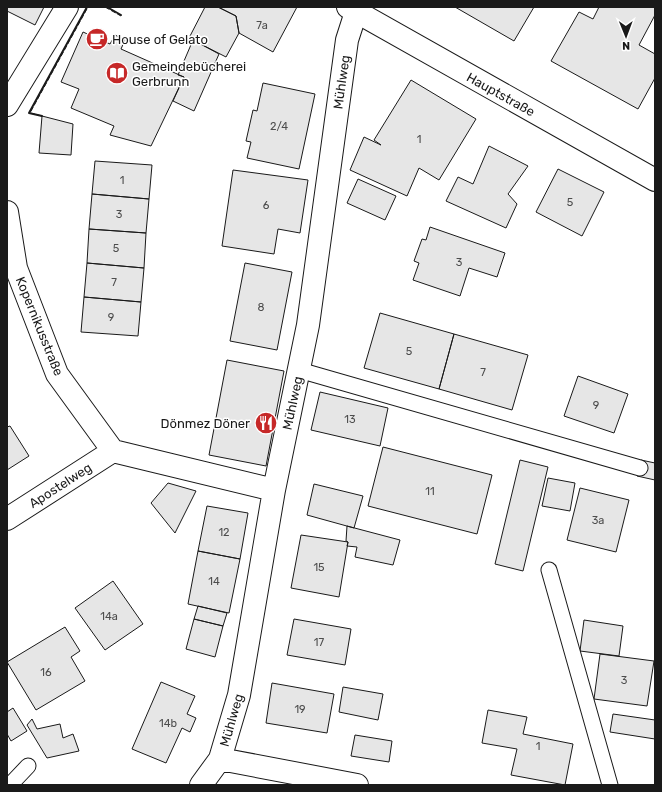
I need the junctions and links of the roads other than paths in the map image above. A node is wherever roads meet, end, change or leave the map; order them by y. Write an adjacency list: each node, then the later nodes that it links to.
1 (67, 7): 3 (street)
2 (352, 10): 4 (street, Hauptstraße); 6 (street, Mühlweg)
3 (7, 105)
4 (655, 180)
5 (7, 212): 7 (street, Kopernikusstraße)
6 (299, 370): 8 (lane); 9 (street, Mühlweg)
7 (113, 451): 9 (street); 10 (street, Apostelweg)
8 (640, 468)
9 (274, 490): 12 (street, Mühlweg)
10 (7, 520)
11 (549, 570): 18 (lane)
12 (220, 759): 14 (street); 16 (street, Mühlweg)
13 (28, 766): 15 (lane)
14 (320, 781): 17 (street)
15 (10, 785)
16 (201, 785)
17 (357, 785)
18 (610, 785)

